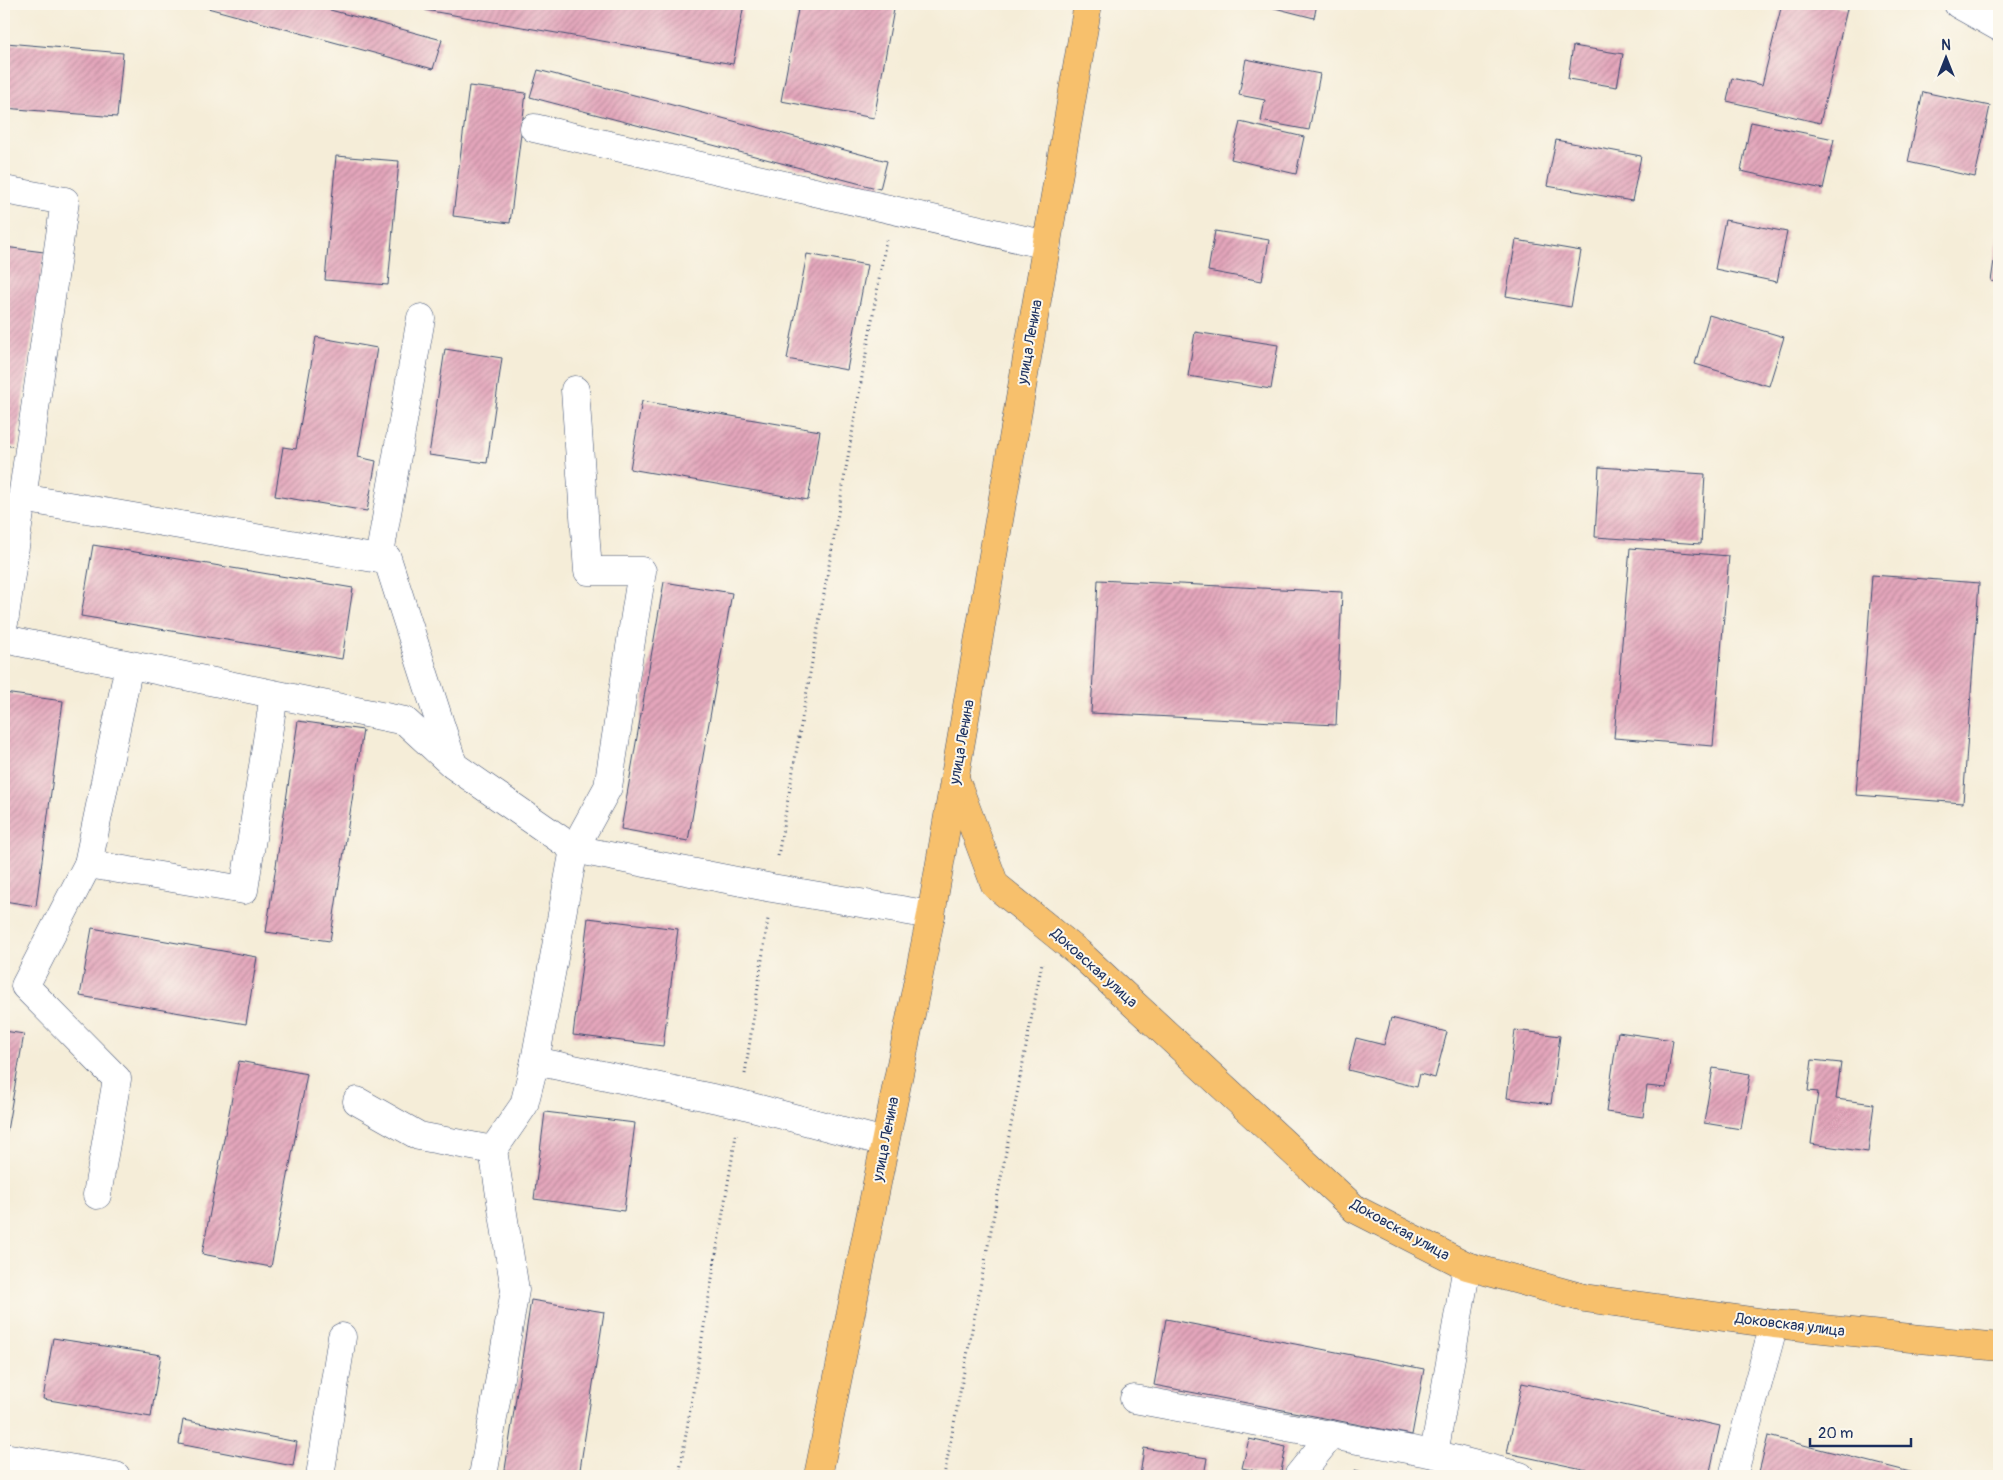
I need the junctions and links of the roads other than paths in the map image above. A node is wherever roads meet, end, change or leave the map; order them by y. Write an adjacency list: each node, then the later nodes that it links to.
1 (1088, 4): 6 (main road, улица Ленина)
2 (1958, 4): 3 (street)
3 (1999, 27)
4 (534, 128): 6 (street)
5 (4, 190): 9 (street)
6 (1047, 245): 16 (main road, улица Ленина)
7 (421, 318): 10 (street)
8 (575, 390): 17 (street)
9 (22, 498): 10 (street); 11 (street)
10 (379, 559): 15 (street)
11 (4, 623)
12 (4, 639): 13 (street)
13 (129, 665): 14 (street); 18 (street)
14 (274, 695): 15 (street); 18 (street)
15 (454, 765): 17 (street)
16 (956, 781): 19 (main road, улица Ленина); 25 (main road, Доковская улица)
17 (574, 848): 19 (street); 20 (street)
18 (88, 864): 24 (street)
19 (932, 915): 22 (main road, улица Ленина)
20 (536, 1061): 22 (street); 23 (street)
21 (357, 1101): 23 (street)
22 (885, 1142): 36 (main road, улица Ленина)
23 (494, 1150): 35 (street)
24 (98, 1195)
25 (1466, 1266): 26 (main road, Доковская улица); 31 (street)
26 (1774, 1324): 28 (main road, Доковская улица); 39 (street)
27 (342, 1337): 34 (street)
28 (1999, 1348)
29 (1134, 1400): 30 (street)
30 (1330, 1435): 31 (street); 37 (street)
31 (1434, 1454): 38 (street)
32 (4, 1457): 33 (street)
33 (116, 1476)
34 (320, 1476)
35 (483, 1476)
36 (818, 1476)
37 (1298, 1476)
38 (1520, 1476)
39 (1734, 1476)

